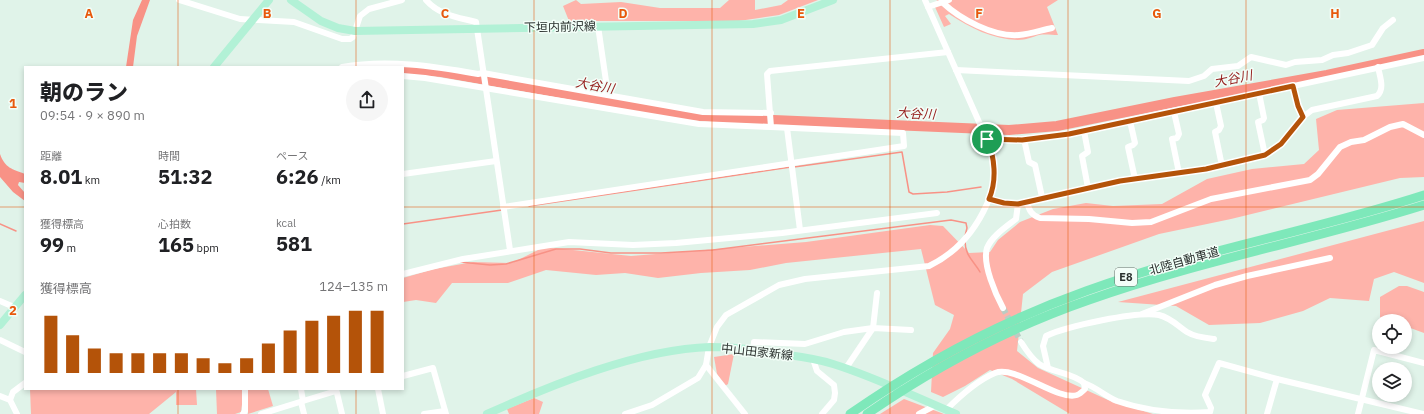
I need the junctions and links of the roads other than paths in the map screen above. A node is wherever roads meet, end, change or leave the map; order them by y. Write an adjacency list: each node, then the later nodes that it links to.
1 (181, 0): 16 (street)
2 (291, 0): 16 (main road, 下垣内前沢線)
3 (402, 0): 9 (street)
4 (426, 0): 14 (street)
5 (833, 0): 13 (main road, 下垣内前沢線)
6 (925, 0): 11 (street)
7 (950, 0): 10 (street)
8 (268, 1): 19 (main road)
9 (391, 1): 16 (street)
10 (942, 2): 11 (street); 15 (street)
11 (928, 7): 17 (street)
12 (1393, 20): 22 (street)
13 (598, 26): 14 (main road, 下垣内前沢線); 28 (street)
14 (478, 28): 16 (main road, 下垣内前沢線); 23 (street)
15 (1052, 28)
16 (355, 31)
17 (948, 52): 22 (street); 31 (street)
18 (1424, 58): 21 (street)
19 (215, 66)
20 (347, 66): 23 (street)
21 (1378, 67): 25 (street); 32 (street)
22 (956, 70): 38 (street)
23 (483, 75): 26 (street); 28 (street)
24 (404, 76): 26 (street)
25 (1293, 86): 27 (street); 32 (street)
26 (485, 88): 34 (street); 41 (street)
27 (1259, 93): 29 (street); 40 (street)
28 (608, 95): 31 (street)
29 (1216, 103): 30 (street); 43 (street)
30 (1174, 112): 33 (street); 44 (street)
31 (770, 113): 34 (street)
32 (1303, 117): 40 (street)
33 (1130, 121): 36 (street); 46 (street)
34 (771, 127): 35 (street)
35 (787, 128): 42 (street); 42 (street)
36 (1084, 130): 39 (street); 47 (street)
37 (1424, 135): 51 (street)
38 (987, 139): 39 (street); 50 (street)
39 (1024, 139): 49 (street)
40 (1265, 155): 43 (street)
41 (496, 161): 45 (street); 54 (street)
42 (793, 163): 54 (street); 56 (street)
43 (1222, 166): 44 (street)
44 (1179, 173): 46 (street)
45 (404, 174)
46 (1135, 179): 47 (street)
47 (1088, 188): 49 (street)
48 (1424, 195): 106 (highway, 北陸自動車道 / E8)
49 (1042, 197): 51 (street)
50 (989, 199): 52 (street); 72 (street)
51 (1027, 202): 52 (street)
52 (1018, 204): 64 (street)
53 (1424, 205): 107 (highway, 北陸自動車道 / E8)
54 (503, 207): 57 (street)
55 (937, 213): 56 (street)
56 (800, 230): 57 (street)
57 (510, 250): 59 (street)
58 (1330, 258): 65 (street)
59 (404, 274)
60 (877, 293): 67 (street)
61 (24, 296): 63 (main road)
62 (0, 301): 63 (street)
63 (14, 307): 66 (main road)
64 (1003, 308)
65 (1140, 314): 69 (street); 79 (street)
66 (0, 325)
67 (873, 328): 68 (street); 73 (street); 78 (street)
68 (911, 330)
69 (1214, 339)
70 (0, 340): 74 (street)
71 (1021, 342): 79 (street)
72 (709, 347): 73 (main road, 中山田家新線); 77 (street); 102 (main road, 中山田家新線)
73 (753, 350): 75 (main road, 中山田家新線)
74 (24, 352)
75 (813, 359): 78 (main road, 中山田家新線); 105 (street)
76 (1424, 363): 89 (street)
77 (706, 364): 103 (street); 104 (street)
78 (846, 368): 92 (main road, 中山田家新線)
79 (1048, 368): 82 (street)
80 (404, 376): 94 (street)
81 (1277, 379): 82 (street); 89 (street); 110 (street)
82 (1084, 383): 93 (street)
83 (24, 384): 90 (street)
84 (245, 390): 96 (street)
85 (301, 390): 91 (street)
86 (336, 390): 91 (street); 99 (street)
87 (378, 390): 100 (street)
88 (0, 396): 90 (street)
89 (1362, 399): 111 (street); 112 (street)
90 (10, 400): 95 (street)
91 (302, 402): 97 (street); 98 (street)
92 (936, 405): 93 (main road, 中山田家新線); 108 (street)
93 (946, 410): 109 (main road, 中山田家新線)
94 (445, 412): 101 (street)
95 (17, 414)
96 (242, 414)
97 (261, 414)
98 (304, 414)
99 (342, 414)
100 (383, 414)
101 (424, 414)
102 (487, 414)
103 (625, 414)
104 (745, 414)
105 (822, 414)
106 (850, 414)
107 (867, 414)
108 (918, 414)
109 (956, 414)
110 (1267, 414)
111 (1358, 414)
112 (1423, 414)

